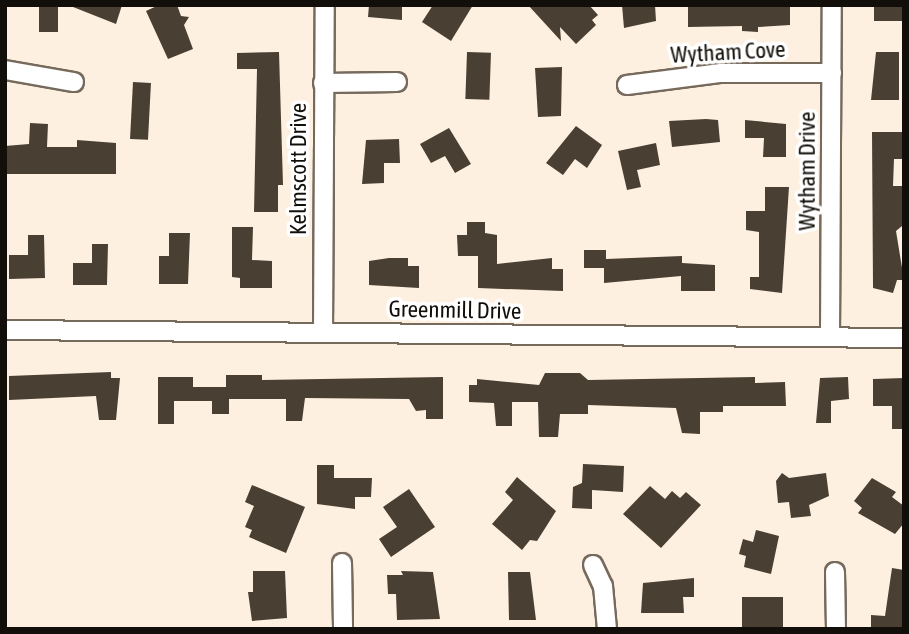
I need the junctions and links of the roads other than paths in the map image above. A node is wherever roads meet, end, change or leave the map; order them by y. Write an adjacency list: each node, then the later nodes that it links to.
1 (325, 5): 7 (street, Kelmscott Drive)
2 (832, 5): 4 (street, Wytham Drive)
3 (5, 70): 5 (street)
4 (832, 73): 8 (street, Wytham Cove); 11 (street, Wytham Drive)
5 (74, 82)
6 (397, 82): 7 (street)
7 (323, 83): 10 (street, Kelmscott Drive)
8 (627, 85)
9 (5, 330): 10 (street, Greenmill Drive)
10 (323, 333): 11 (street, Greenmill Drive)
11 (830, 338): 12 (street, Greenmill Drive)
12 (904, 338)
13 (342, 563): 16 (street)
14 (593, 565): 17 (street)
15 (835, 572): 18 (street)
16 (343, 629)
17 (607, 629)
18 (836, 629)

